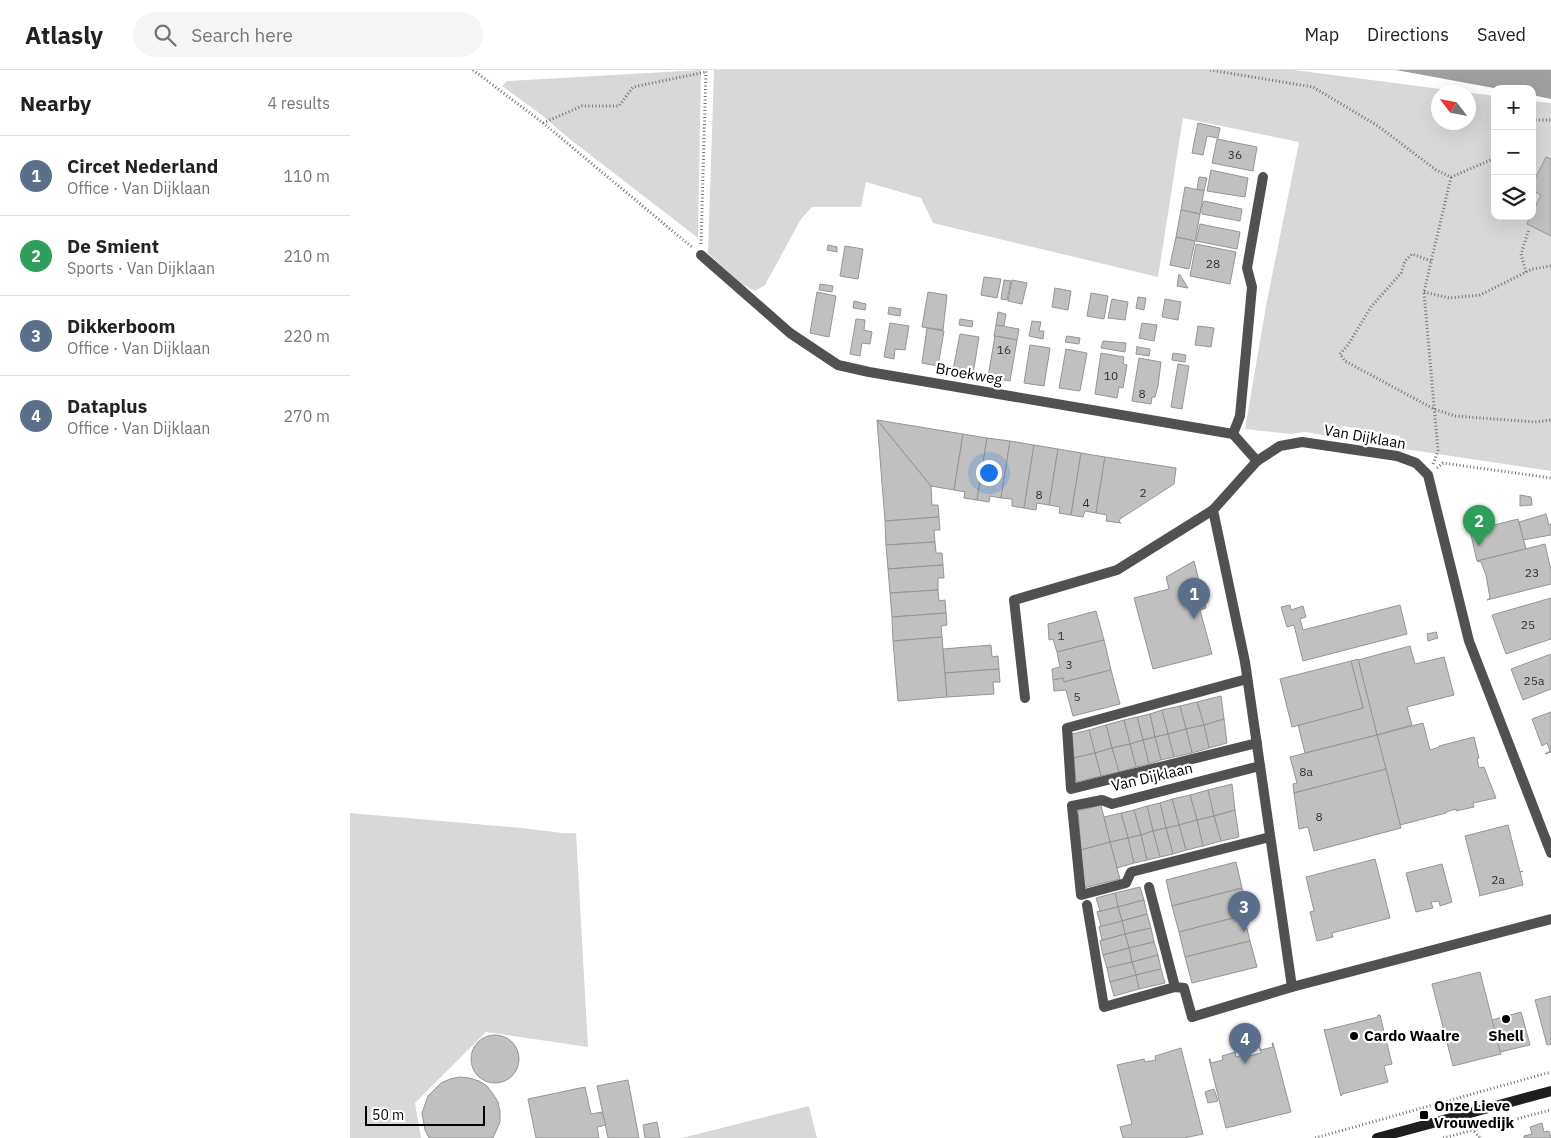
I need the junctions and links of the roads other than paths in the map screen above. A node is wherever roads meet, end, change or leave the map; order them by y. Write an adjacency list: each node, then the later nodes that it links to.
1 (1263, 177): 3 (street)
2 (701, 255): 3 (street, Broekweg)
3 (1233, 434): 4 (street)
4 (1256, 461): 5 (street, Van Dijklaan); 11 (street, Van Dijklaan)
5 (1213, 510): 6 (street); 7 (street, Van Dijklaan)
6 (1247, 679): 8 (street); 8 (street, Van Dijklaan)
7 (1025, 698)
8 (1257, 743): 9 (street)
9 (1260, 766): 10 (street); 10 (street, Van Dijklaan)
10 (1270, 837): 15 (street)
11 (1551, 853)
12 (1149, 887): 16 (street)
13 (1088, 905): 16 (street)
14 (1551, 919): 15 (street)
15 (1292, 987): 16 (street)
16 (1175, 988)
17 (1550, 1092): 18 (main road)
18 (1378, 1138)

